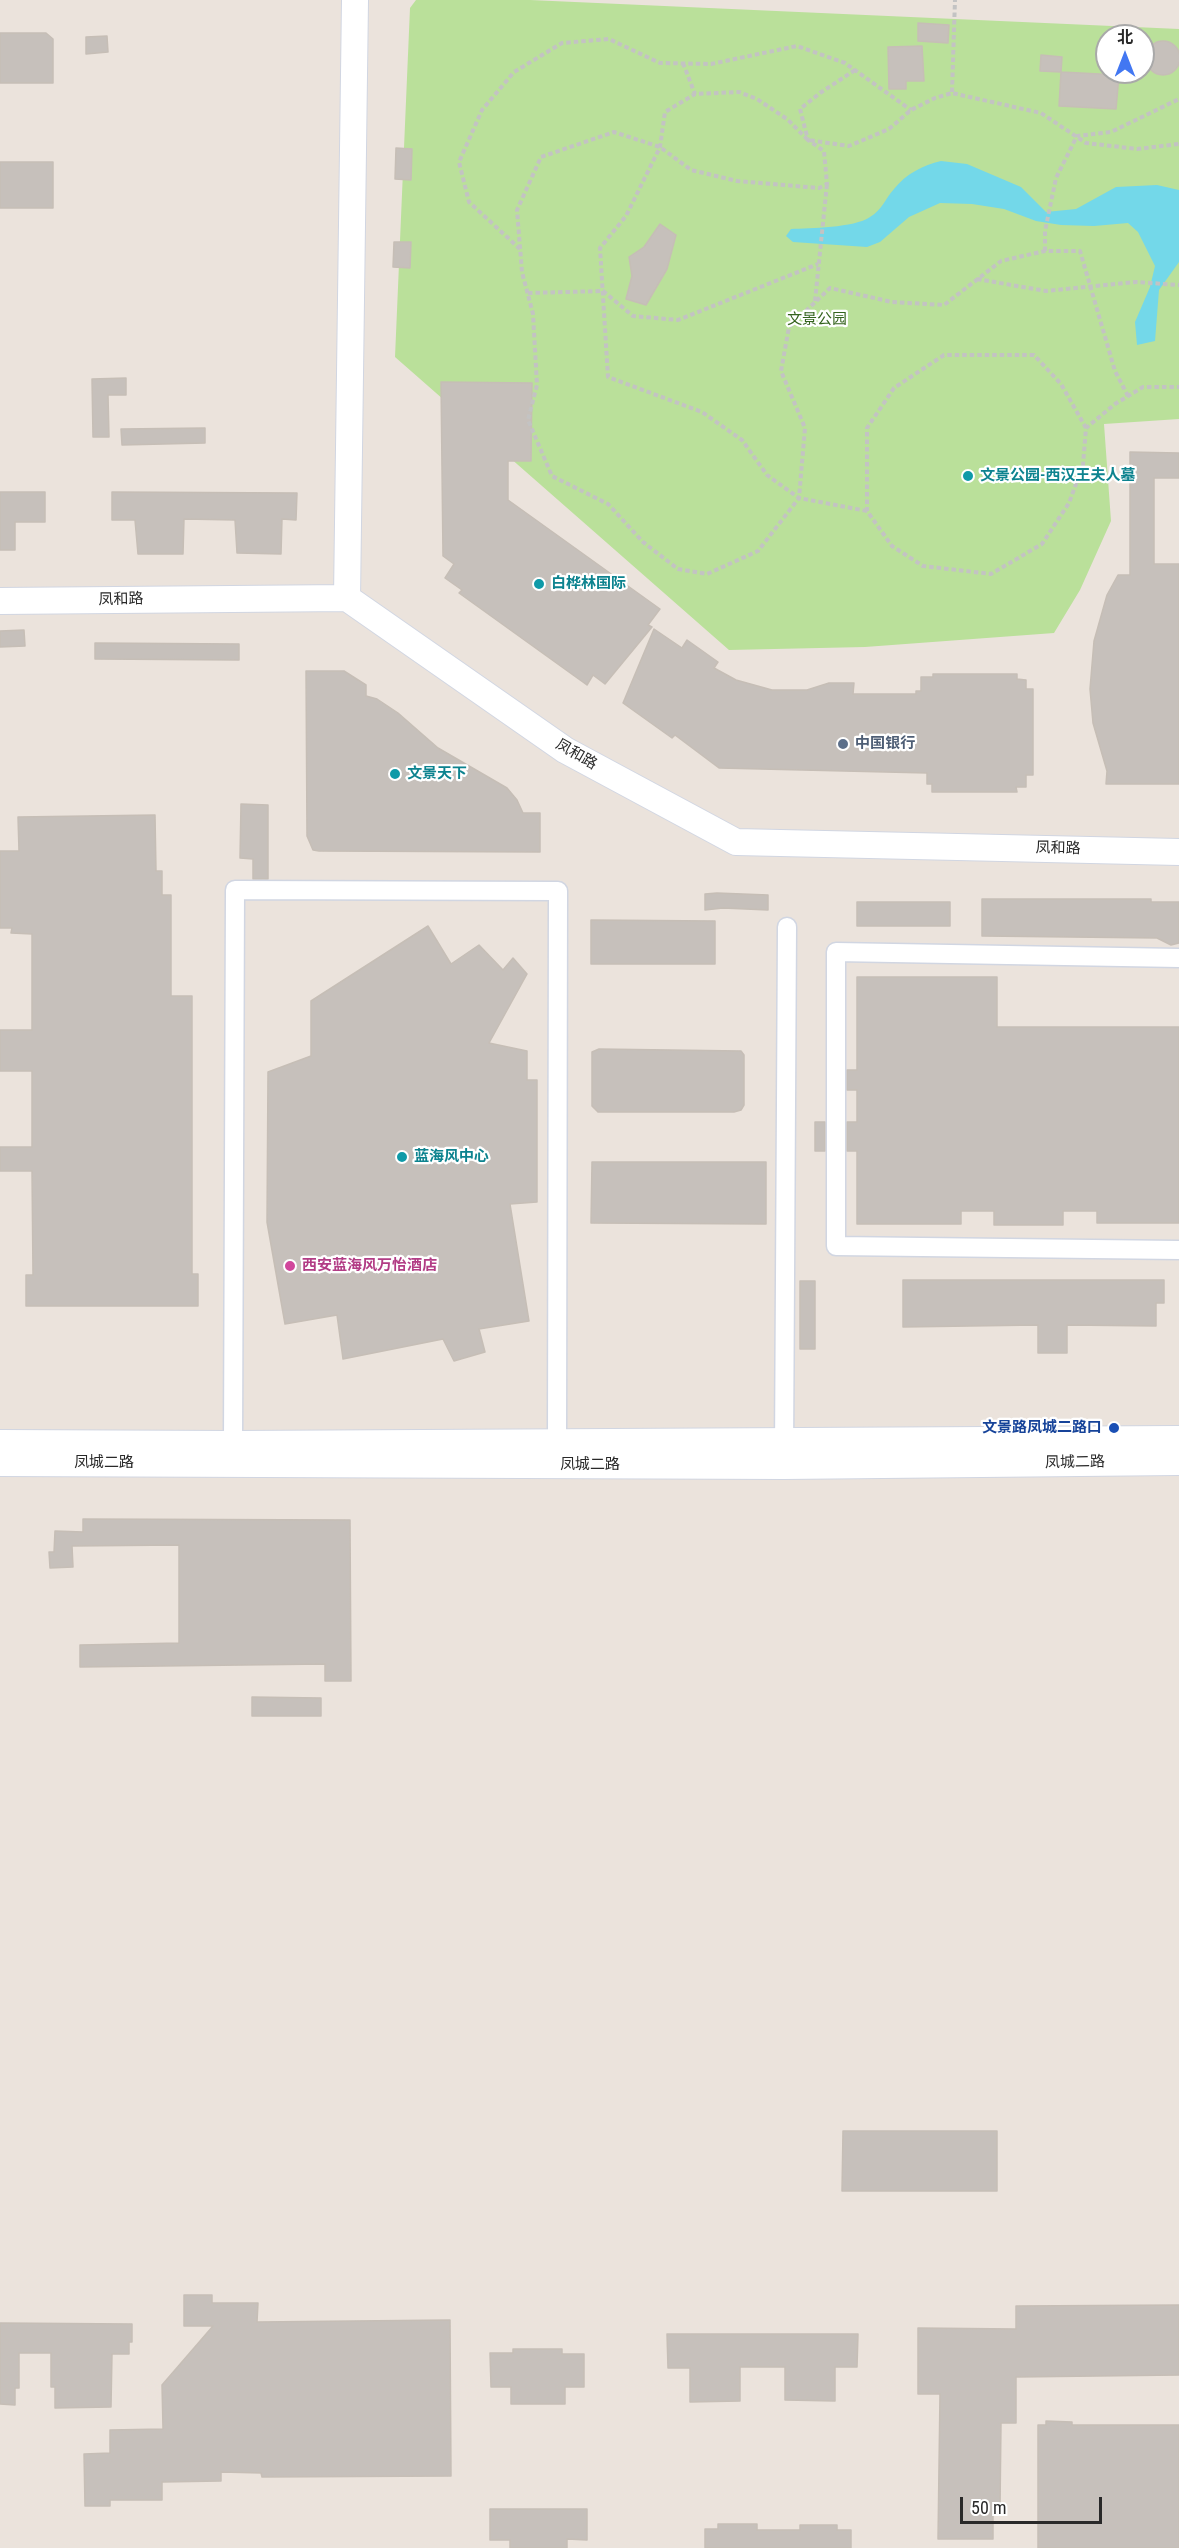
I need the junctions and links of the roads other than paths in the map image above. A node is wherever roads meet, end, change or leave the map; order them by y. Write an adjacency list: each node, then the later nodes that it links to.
1 (355, 0): 2 (main road)
2 (347, 598): 3 (main road, 凤和路); 4 (main road, 凤和路)
3 (0, 601)
4 (1179, 852)
5 (787, 927): 12 (street)
6 (1179, 958): 7 (street)
7 (1179, 1250)
8 (1179, 1438): 12 (main road, 凤城二路)
9 (0, 1443): 11 (main road, 凤城二路)
10 (557, 1443): 11 (main road, 凤城二路); 11 (street); 12 (main road, 凤城二路)
11 (233, 1444)
12 (784, 1454): 13 (main road, 凤城二路); 14 (main road, 凤城二路)
13 (1179, 1462)
14 (0, 1463)

